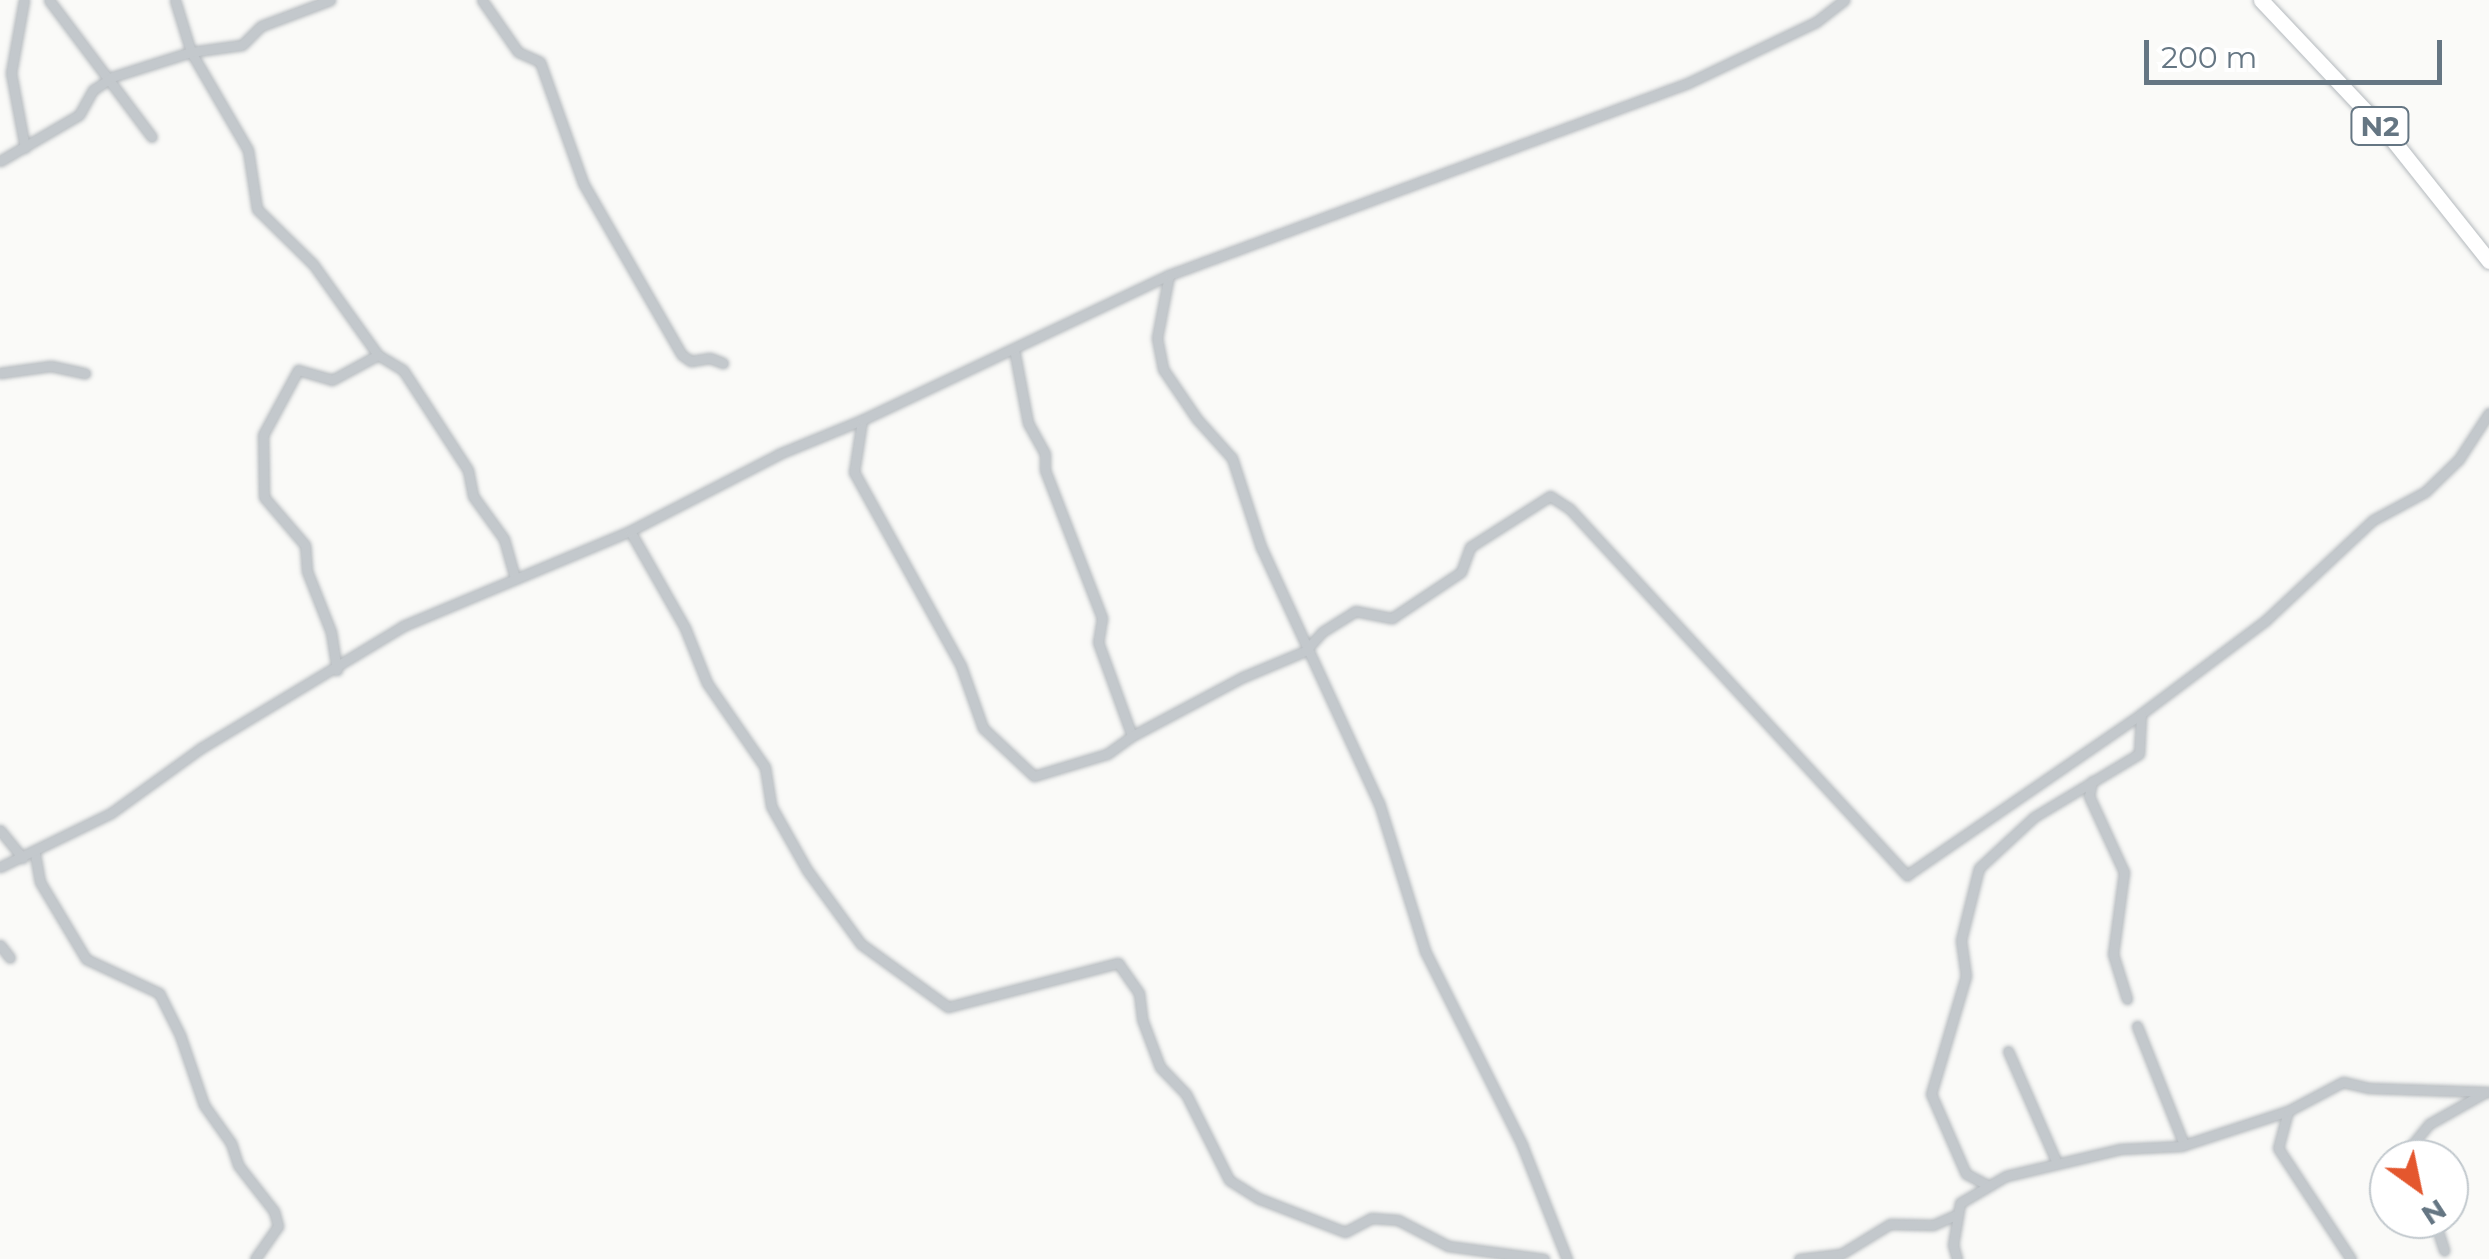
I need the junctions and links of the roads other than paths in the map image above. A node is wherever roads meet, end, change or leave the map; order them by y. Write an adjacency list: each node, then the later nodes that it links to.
1 (24, 0): 11 (street)
2 (50, 0): 9 (street)
3 (174, 0): 8 (street)
4 (330, 0): 8 (street)
5 (482, 0): 17 (street)
6 (1844, 0): 14 (street)
7 (2262, 0): 13 (highway, N2)
8 (190, 52): 9 (street); 16 (street)
9 (112, 77): 10 (street); 11 (street)
10 (152, 137)
11 (24, 148): 12 (street)
12 (0, 161)
13 (2489, 261)
14 (1169, 275): 15 (street); 24 (street)
15 (1014, 349): 21 (street); 27 (street)
16 (378, 355): 23 (street); 25 (street)
17 (723, 363)
18 (85, 372): 19 (street)
19 (0, 373)
20 (2489, 414): 26 (street)
21 (862, 420): 22 (street); 27 (street)
22 (630, 531): 23 (street); 48 (street)
23 (515, 578): 25 (street)
24 (1305, 651): 26 (street); 27 (street); 49 (street)
25 (337, 670): 30 (street)
26 (2141, 714): 28 (street)
27 (1132, 736)
28 (2092, 782): 35 (street); 43 (street)
29 (0, 830): 31 (street)
30 (34, 854): 31 (street); 47 (street)
31 (24, 858): 32 (street)
32 (0, 867)
33 (0, 945): 34 (street)
34 (10, 958)
35 (2127, 999)
36 (2137, 1026): 41 (street)
37 (2008, 1051): 42 (street)
38 (2488, 1092): 39 (street); 40 (street)
39 (2288, 1111): 41 (street); 52 (street)
40 (2417, 1139)
41 (2184, 1144): 42 (street)
42 (2056, 1161): 43 (street)
43 (1989, 1186): 44 (street)
44 (1958, 1214): 50 (street); 51 (street)
45 (2440, 1239): 46 (street)
46 (2444, 1250)
47 (255, 1259)
48 (1544, 1259)
49 (1567, 1259)
50 (1799, 1259)
51 (1957, 1259)
52 (2352, 1259)

